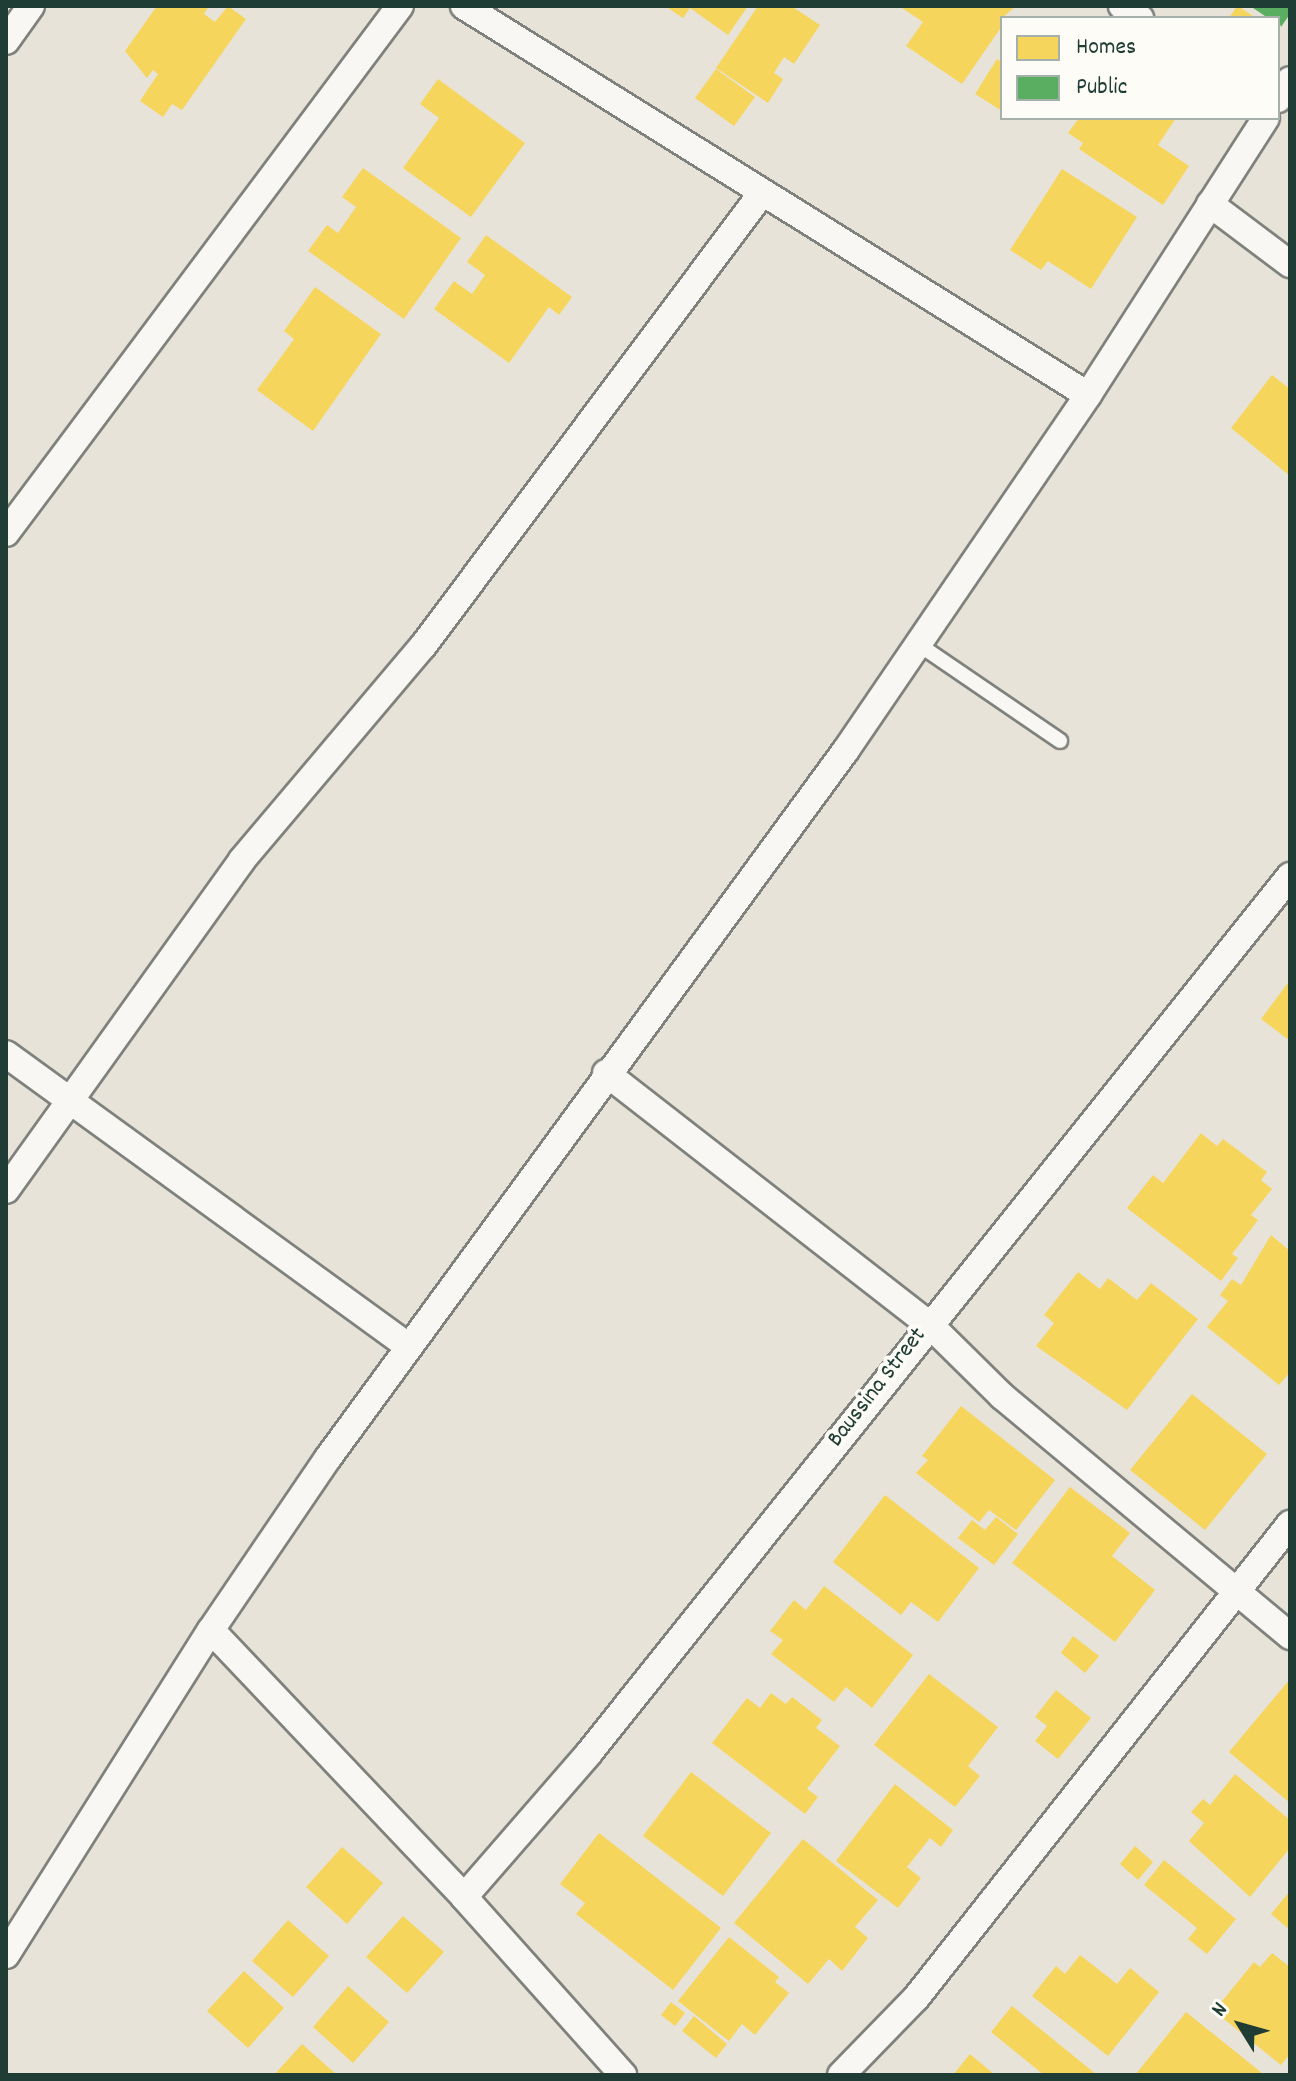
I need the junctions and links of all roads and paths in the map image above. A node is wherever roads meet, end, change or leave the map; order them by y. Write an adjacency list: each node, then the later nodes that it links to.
1 (31, 6): 4 (street)
2 (400, 6): 10 (street)
3 (464, 6): 6 (street)
4 (6, 41)
5 (1265, 120): 7 (street)
6 (762, 193): 9 (street); 16 (street)
7 (1210, 204): 8 (street); 9 (street)
8 (1290, 264)
9 (1088, 395): 11 (street)
10 (6, 533)
11 (918, 644): 12 (lane); 15 (street)
12 (1060, 741)
13 (1290, 876): 18 (street, Baussina Street)
14 (6, 1054): 16 (street)
15 (606, 1073): 18 (street); 19 (street)
16 (68, 1103): 17 (street); 19 (street)
17 (6, 1190)
18 (929, 1324): 21 (street); 24 (street, Baussina Street)
19 (409, 1347): 22 (street)
20 (1290, 1524): 21 (street)
21 (1238, 1591): 23 (street); 27 (street)
22 (211, 1630): 24 (street); 25 (street)
23 (1290, 1636)
24 (464, 1897): 26 (street)
25 (6, 1955)
26 (623, 2075)
27 (841, 2075)

